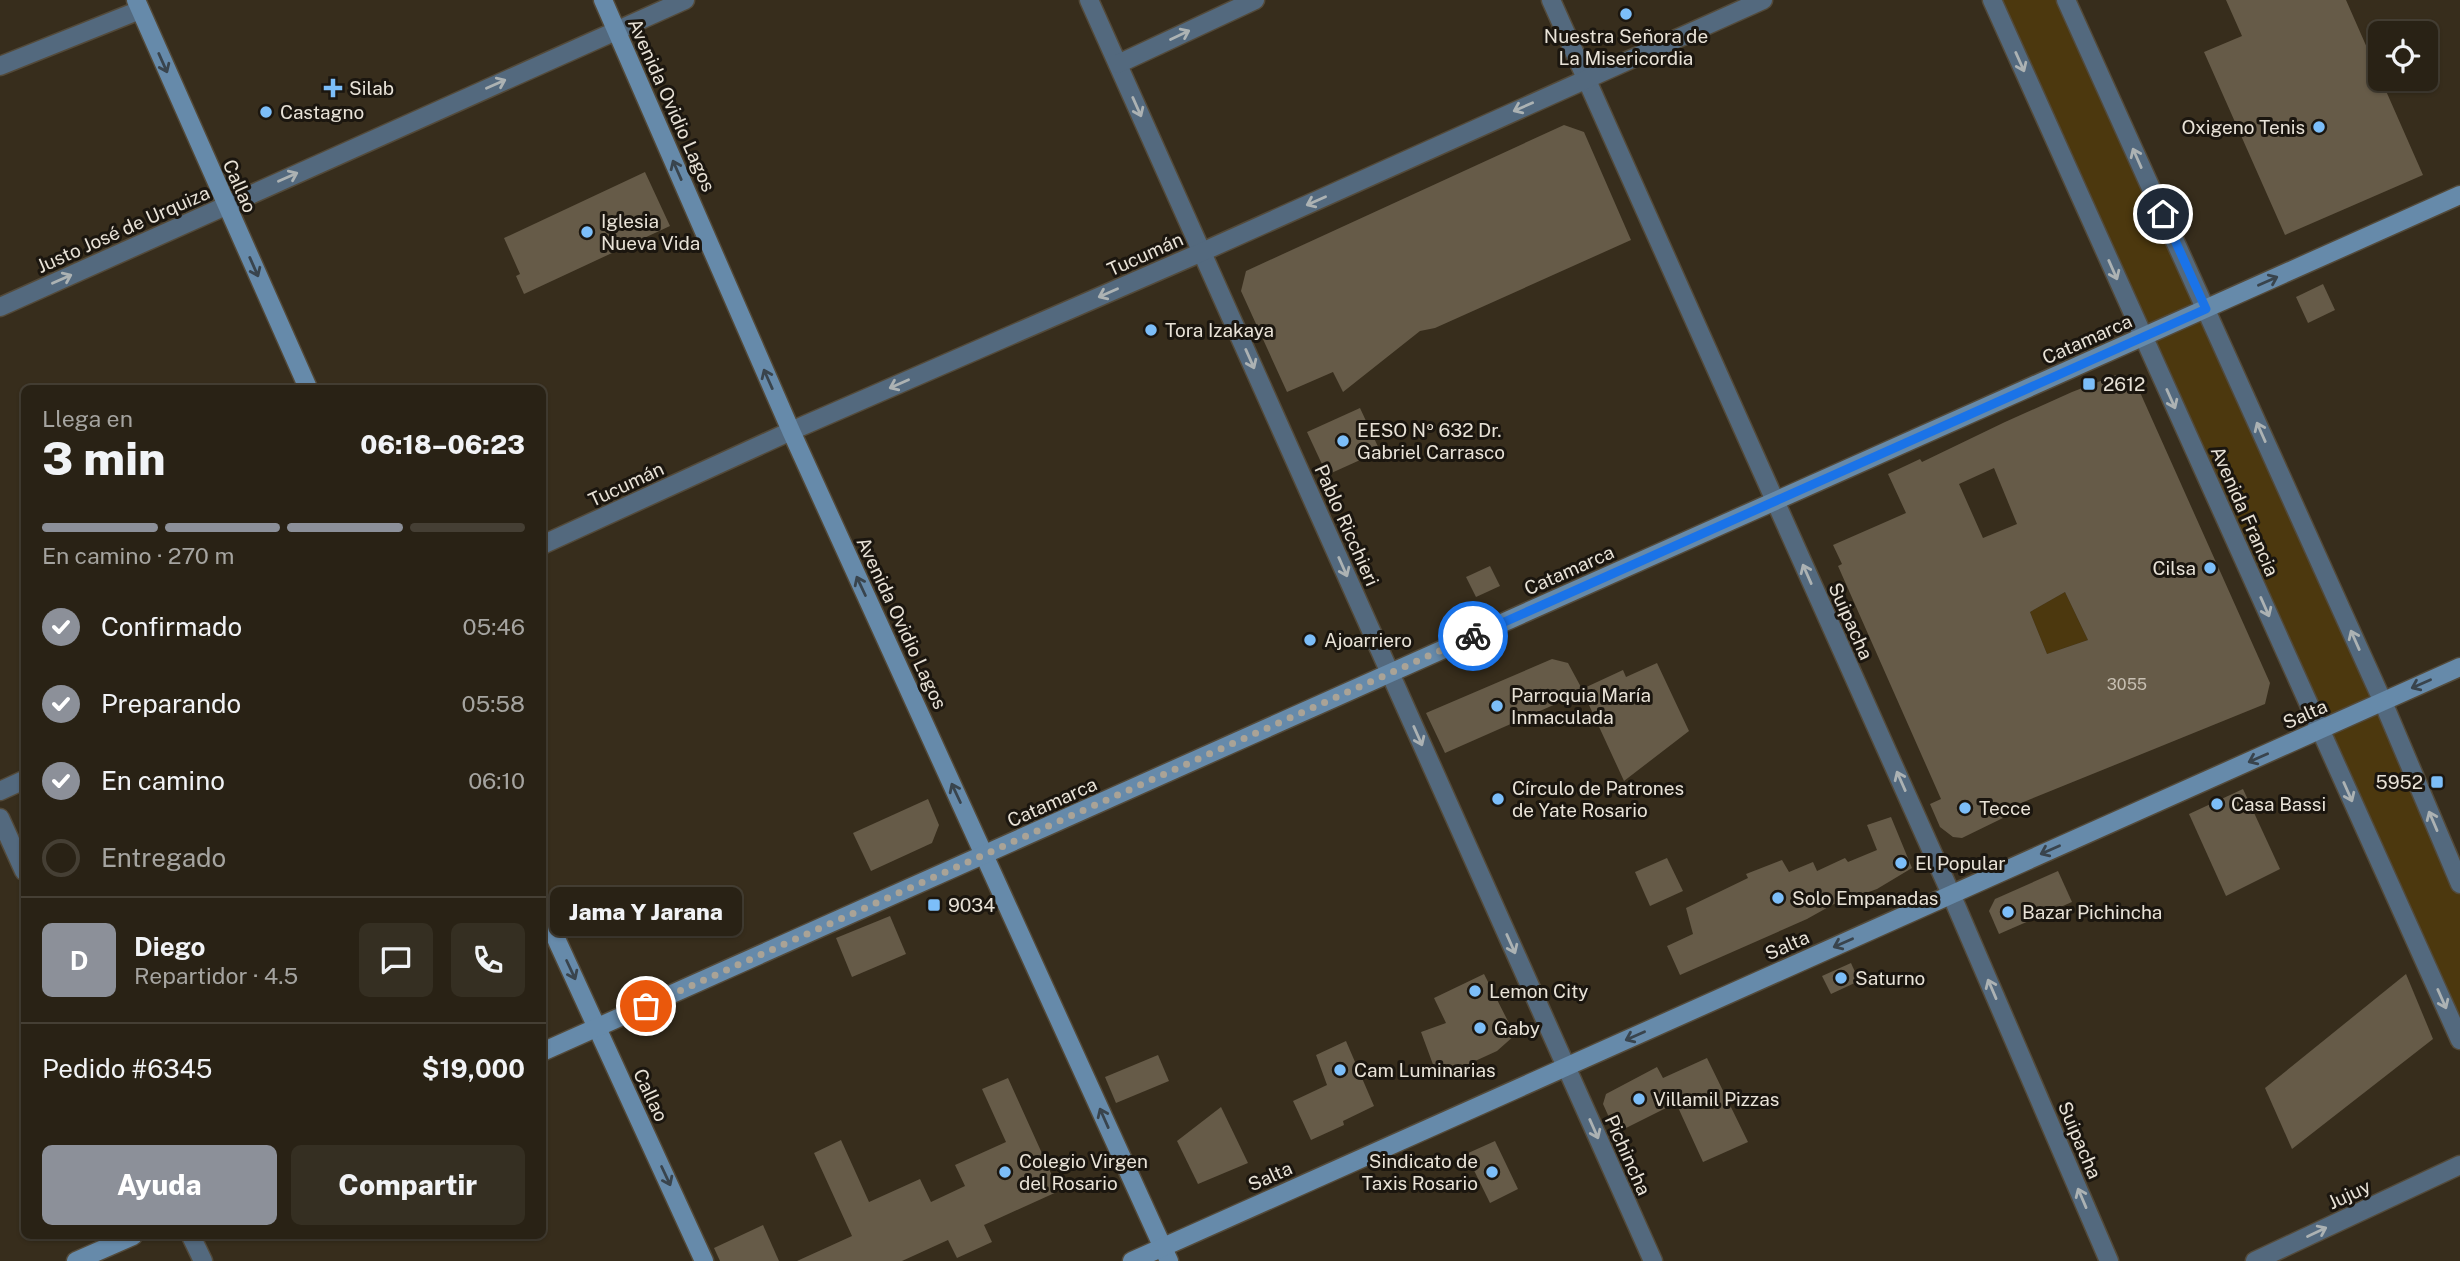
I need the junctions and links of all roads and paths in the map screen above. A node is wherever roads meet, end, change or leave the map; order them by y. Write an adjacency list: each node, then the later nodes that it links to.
1 (603, 0): 10 (main road, Avenida Ovidio Lagos)
2 (685, 0): 10 (street, Justo José de Urquiza)
3 (1089, 0): 11 (street, Pablo Ricchieri)
4 (1255, 0): 11 (street, one-way to 4)
5 (1551, 0): 13 (street, Suipacha)
6 (1763, 0): 13 (street, Tucumán)
7 (1992, 0): 19 (street, Avenida Francia, one-way to 19)
8 (2066, 0): 18 (street, one-way to 8)
9 (138, 5): 12 (street); 15 (main road, Callao, one-way to 15)
10 (616, 30): 15 (street, Justo José de Urquiza, one-way to 10); 21 (main road, Avenida Ovidio Lagos, one-way to 10)
11 (1118, 64): 16 (street, Pablo Ricchieri, one-way to 16)
12 (0, 66)
13 (1585, 79): 16 (street, Tucumán, one-way to 16); 22 (street, Suipacha)
14 (2460, 195): 18 (main road, Catamarca, one-way to 14)
15 (226, 205): 17 (street, Justo José de Urquiza, one-way to 15); 20 (main road, Callao, one-way to 20)
16 (1202, 252): 21 (street, Tucumán, one-way to 21); 25 (street, Pablo Ricchieri, one-way to 25)
17 (0, 307)
18 (2206, 309): 19 (main road, Catamarca); 26 (street, one-way to 18)
19 (2144, 337): 22 (main road, Catamarca); 27 (street, Avenida Francia, one-way to 27)
20 (307, 385)
21 (791, 431): 23 (street, Tucumán); 31 (main road, Avenida Ovidio Lagos, one-way to 21)
22 (1775, 501): 25 (main road, Catamarca); 34 (street, Suipacha, one-way to 22)
23 (546, 543)
24 (2460, 667): 26 (main road, Salta, one-way to 26)
25 (1390, 674): 31 (main road, Catamarca); 39 (street, Pablo Ricchieri, one-way to 39)
26 (2383, 702): 27 (main road, Salta); 33 (street, one-way to 26)
27 (2320, 730): 34 (main road, Salta, one-way to 34); 37 (street, Avenida Francia, one-way to 37)
28 (21, 781): 29 (street)
29 (0, 791)
30 (0, 818): 32 (street)
31 (984, 855): 36 (main road, Catamarca); 43 (main road, Avenida Ovidio Lagos, one-way to 31)
32 (21, 865)
33 (2460, 884)
34 (1951, 894): 39 (main road, Salta, one-way to 39); 49 (street, Suipacha, one-way to 34)
35 (546, 917): 36 (main road, Callao, one-way to 36)
36 (597, 1028): 38 (main road, Catamarca); 46 (main road, Callao, one-way to 46)
37 (2460, 1040)
38 (546, 1050)
39 (1566, 1067): 43 (main road, Salta); 48 (street, Pichincha, one-way to 48)
40 (2460, 1166): 50 (street, Jujuy, one-way to 40)
41 (126, 1239): 44 (main road)
42 (192, 1239): 45 (street)
43 (1166, 1254): 47 (main road, Salta)
44 (76, 1261)
45 (203, 1261)
46 (704, 1261)
47 (1132, 1261)
48 (1653, 1261)
49 (2109, 1261)
50 (2255, 1261)

